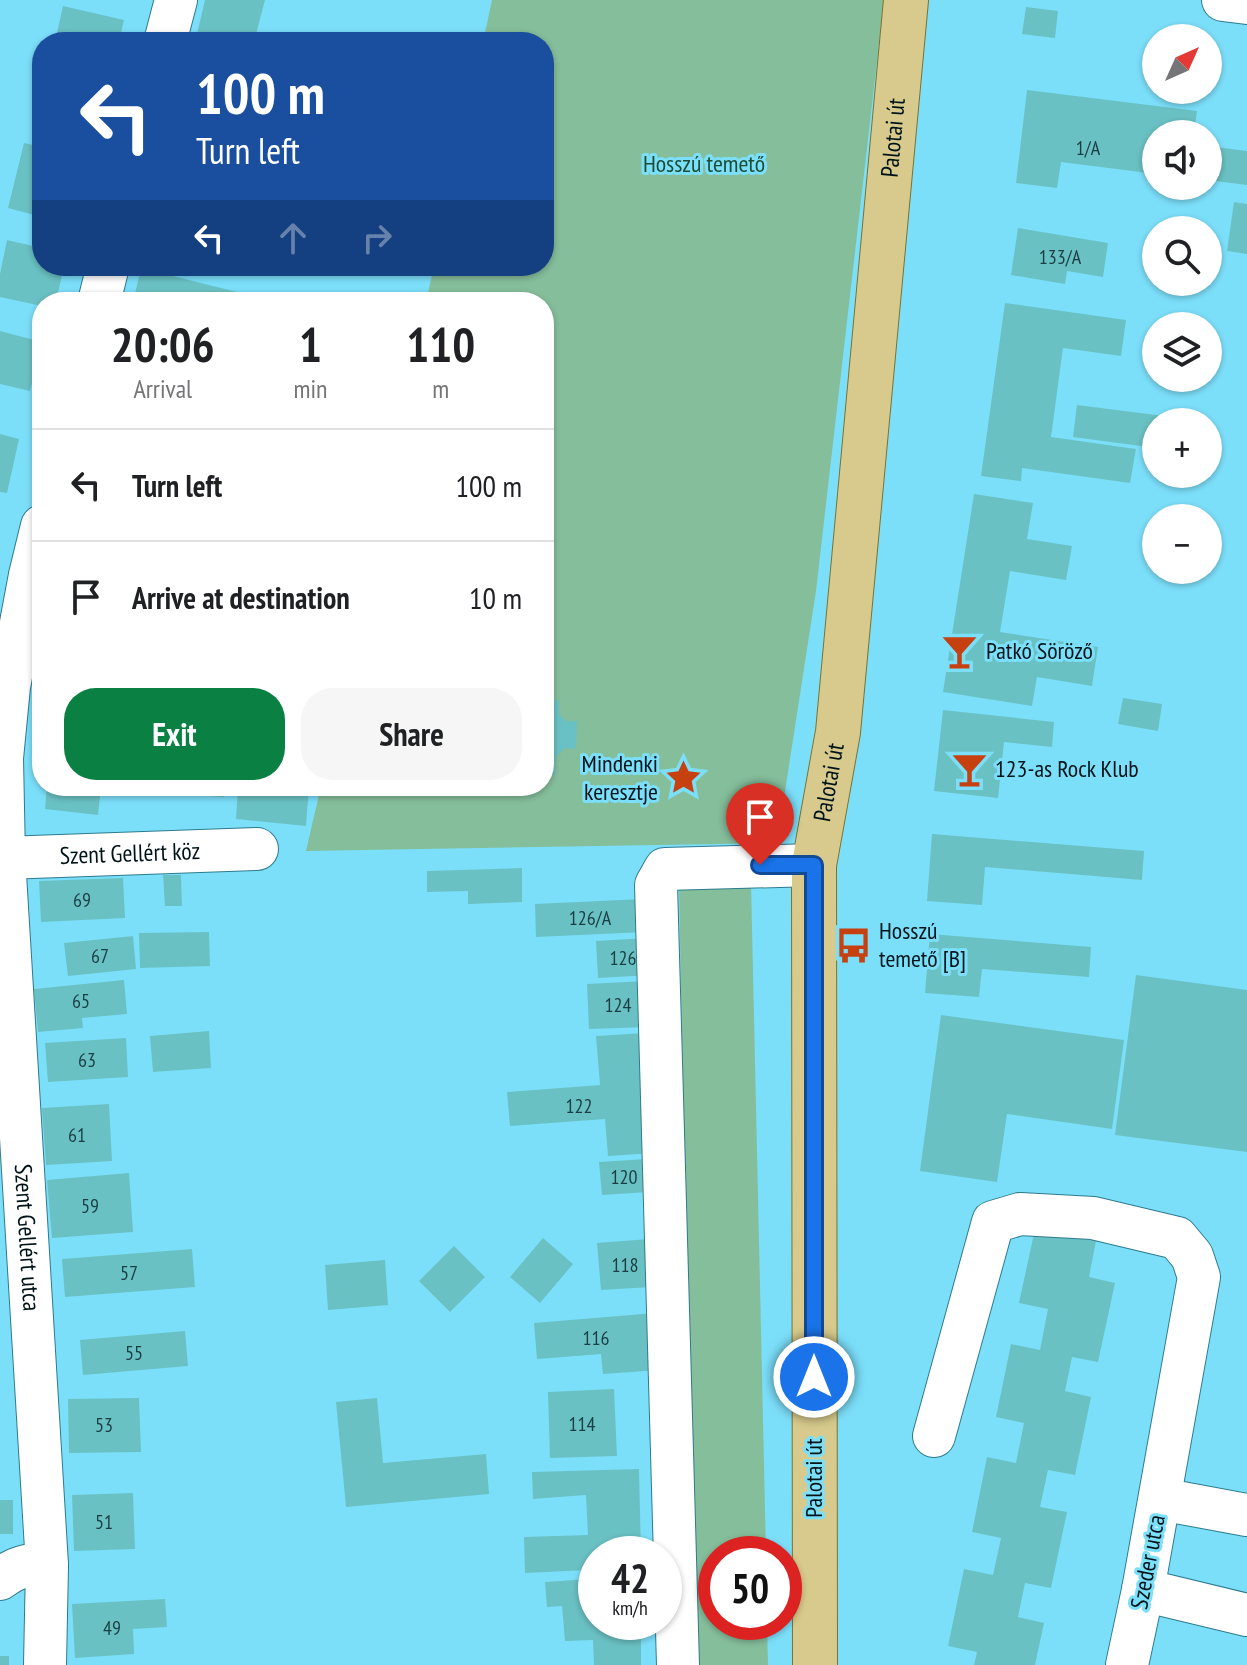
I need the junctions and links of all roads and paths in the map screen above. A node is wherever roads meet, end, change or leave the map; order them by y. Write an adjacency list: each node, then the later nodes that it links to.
1 (176, 0): 5 (street)
2 (906, 0): 9 (main road, Palotai út)
3 (1223, 0): 4 (street)
4 (1247, 3)
5 (168, 32)
6 (32, 570): 8 (street, Szent Gellért utca)
7 (257, 849): 8 (street, Szent Gellért köz)
8 (4, 858): 13 (street, Szent Gellért utca)
9 (814, 865): 18 (street); 19 (main road, Palotai út)
10 (934, 1436): 11 (street)
11 (1160, 1499): 12 (street, Szeder utca); 15 (street, Szeder utca)
12 (1247, 1515)
13 (47, 1565): 14 (street); 17 (street, Szent Gellért utca)
14 (0, 1579)
15 (1143, 1590): 16 (street); 20 (street, Szeder utca)
16 (1247, 1615)
17 (45, 1665)
18 (678, 1665)
19 (815, 1665)
20 (1127, 1665)

